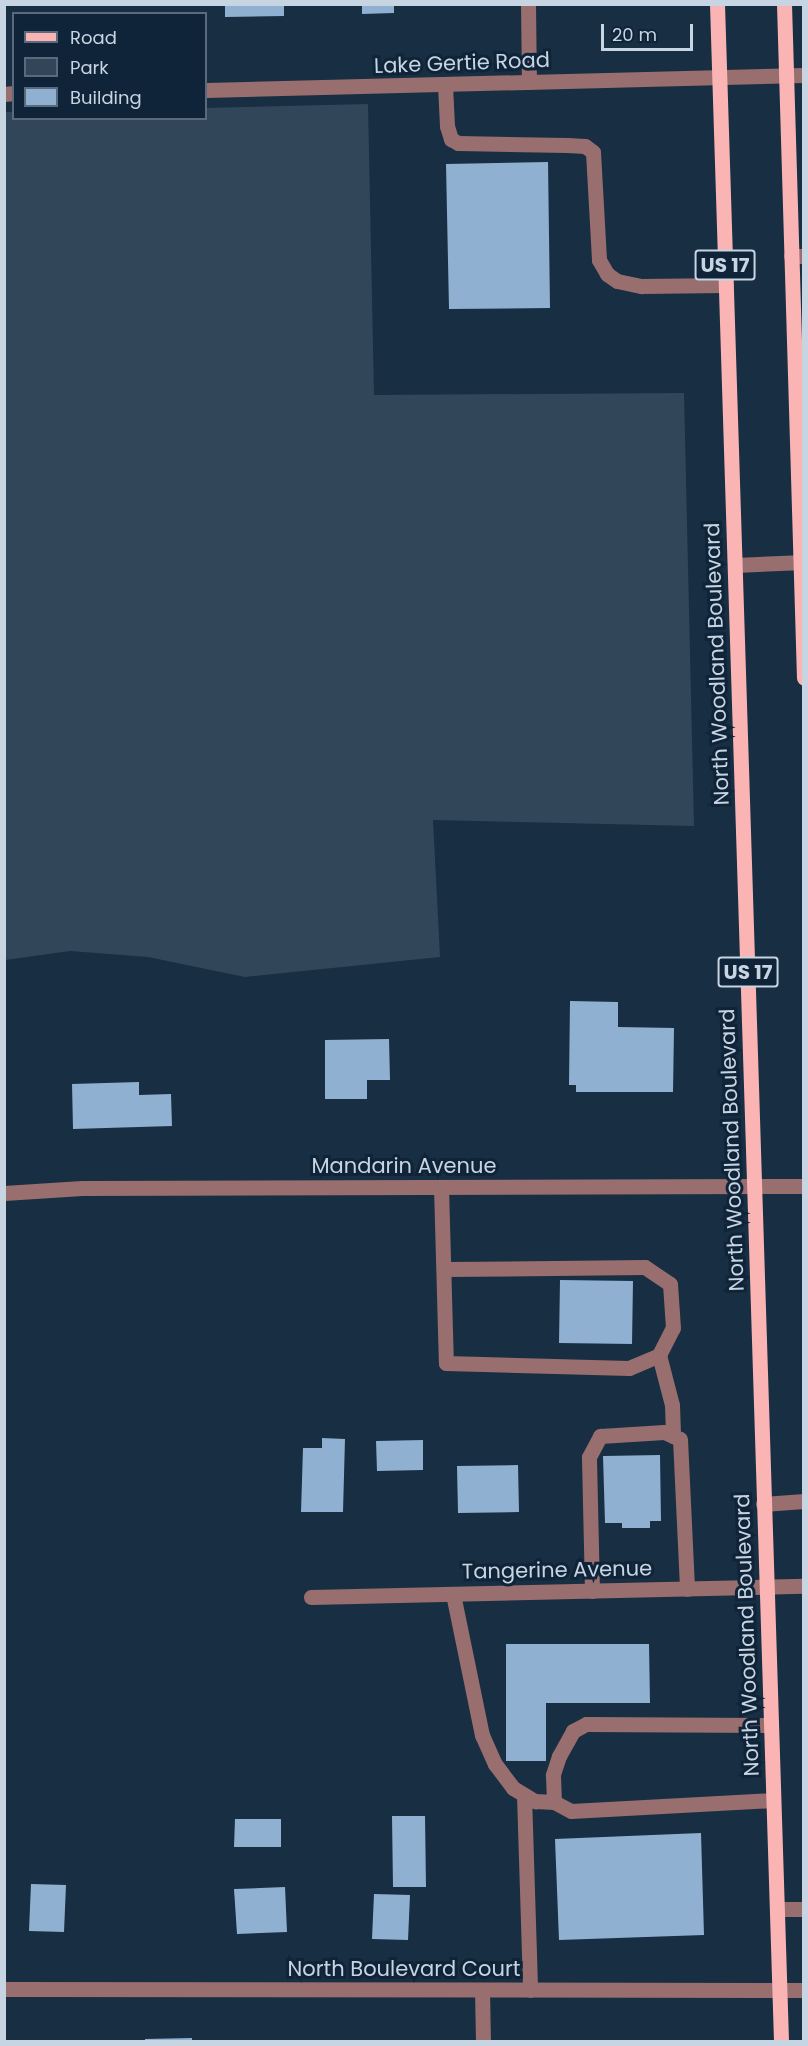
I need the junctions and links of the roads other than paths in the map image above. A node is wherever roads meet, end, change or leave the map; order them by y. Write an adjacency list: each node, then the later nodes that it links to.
1 (528, 4): 7 (street)
2 (717, 4): 6 (main road, North Woodland Boulevard / US 17)
3 (784, 4): 4 (main road)
4 (786, 75): 5 (street, Lake Gertie Road); 6 (street, Lake Gertie Road); 10 (main road)
5 (804, 75)
6 (719, 76): 7 (street, Lake Gertie Road); 11 (main road, North Woodland Boulevard / US 17)
7 (529, 82): 8 (street, Lake Gertie Road)
8 (446, 85): 9 (street, Lake Gertie Road); 11 (street)
9 (207, 90)
10 (797, 256): 12 (main road)
11 (726, 285): 13 (main road, North Woodland Boulevard / US 17)
12 (802, 562): 13 (street); 14 (main road)
13 (735, 565): 17 (main road, North Woodland Boulevard / US 17)
14 (804, 678)
15 (804, 1186): 17 (street, Mandarin Avenue)
16 (441, 1187): 17 (street, Mandarin Avenue); 18 (street, Mandarin Avenue); 19 (street)
17 (755, 1187): 23 (main road, North Woodland Boulevard / US 17)
18 (4, 1193)
19 (445, 1269): 20 (street); 20 (street)
20 (659, 1355): 21 (street)
21 (673, 1436): 26 (street); 27 (street)
22 (804, 1501): 23 (street)
23 (763, 1503): 25 (main road, North Woodland Boulevard / US 17)
24 (804, 1586): 25 (street, Tangerine Avenue)
25 (767, 1587): 26 (street, Tangerine Avenue); 30 (main road, North Woodland Boulevard / US 17)
26 (687, 1589): 27 (street, Tangerine Avenue)
27 (592, 1591): 28 (street, Tangerine Avenue)
28 (453, 1594): 29 (street, Tangerine Avenue); 31 (street)
29 (311, 1597)
30 (771, 1725): 32 (main road, North Woodland Boulevard / US 17); 33 (street)
31 (524, 1795): 33 (street); 38 (street)
32 (773, 1800): 33 (street); 34 (main road, North Woodland Boulevard / US 17)
33 (554, 1802)
34 (777, 1909): 35 (street); 40 (main road, North Woodland Boulevard / US 17)
35 (804, 1909)
36 (4, 1989): 37 (street, North Boulevard Court)
37 (482, 1990): 38 (street, North Boulevard Court); 41 (street)
38 (530, 1990): 40 (street, North Boulevard Court)
39 (804, 1990): 40 (street, North Boulevard Court)
40 (780, 1991): 42 (main road, North Woodland Boulevard / US 17)
41 (483, 2042)
42 (781, 2042)

